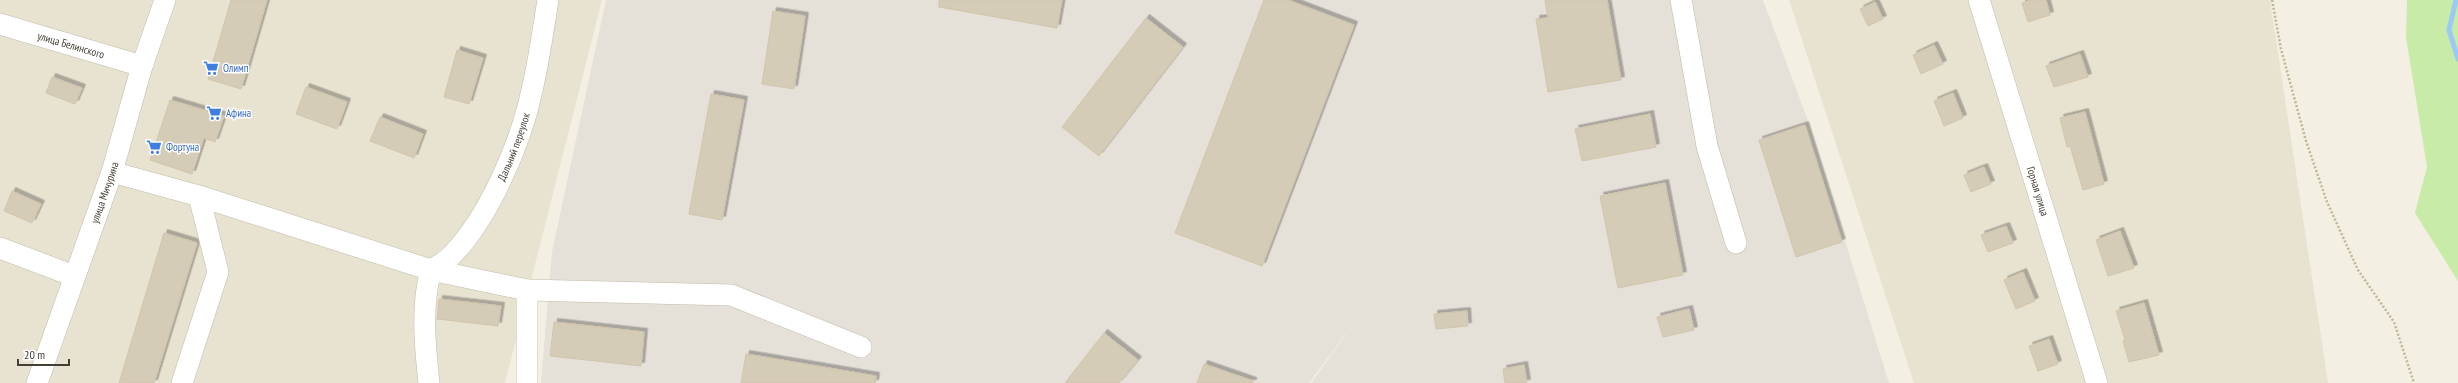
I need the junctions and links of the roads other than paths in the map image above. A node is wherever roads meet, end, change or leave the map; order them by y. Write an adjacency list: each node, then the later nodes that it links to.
1 (164, 0): 6 (street, улица Мичурина)
2 (548, 0): 11 (street, Дальний переулок)
3 (1681, 0): 9 (street)
4 (1979, 0): 19 (street, Горная улица)
5 (0, 24): 6 (street, улица Белинского)
6 (142, 66): 7 (street, улица Мичурина)
7 (112, 172): 8 (street); 12 (street, улица Мичурина)
8 (199, 196): 11 (street); 16 (street)
9 (1736, 243)
10 (0, 248): 12 (street)
11 (431, 270): 13 (street); 17 (street)
12 (74, 276): 15 (street, улица Мичурина)
13 (527, 290): 14 (street); 18 (street)
14 (861, 347)
15 (37, 383)
16 (182, 383)
17 (429, 383)
18 (527, 383)
19 (2097, 383)

